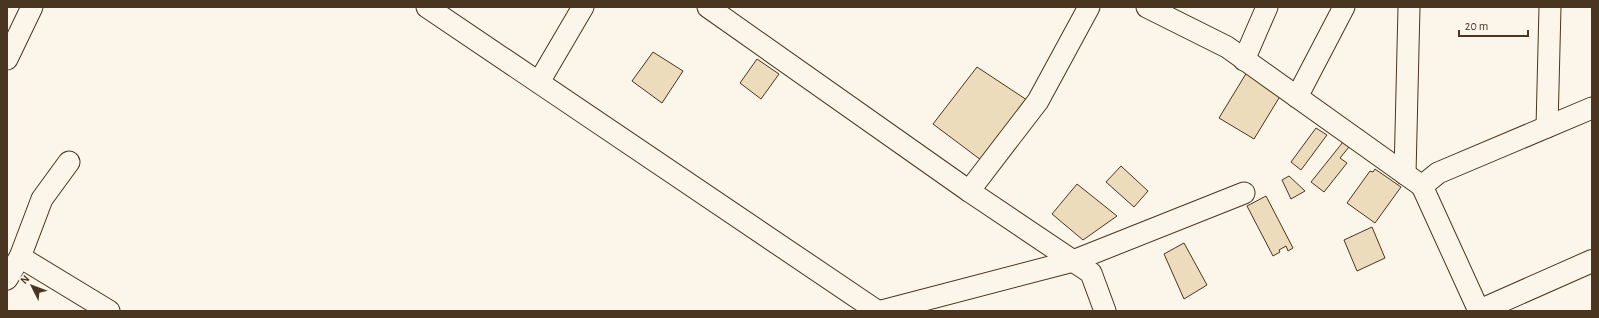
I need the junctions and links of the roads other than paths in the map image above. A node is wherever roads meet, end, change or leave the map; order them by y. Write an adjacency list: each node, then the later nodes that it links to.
1 (32, 7): 11 (street)
2 (427, 7): 13 (street)
3 (583, 7): 13 (street)
4 (708, 7): 20 (street)
5 (1089, 7): 20 (street)
6 (1147, 7): 12 (street)
7 (1267, 7): 12 (street)
8 (1344, 7): 14 (street)
9 (1409, 7): 18 (street)
10 (1550, 7): 16 (street)
11 (7, 59)
12 (1244, 60): 14 (street)
13 (539, 82): 27 (street)
14 (1297, 97): 18 (street)
15 (1592, 108): 16 (street)
16 (1546, 127): 19 (street)
17 (69, 162): 22 (street)
18 (1405, 174): 19 (street)
19 (1422, 186): 30 (street)
20 (970, 191): 23 (street)
21 (1244, 194): 23 (street)
22 (20, 258): 25 (street); 26 (street)
23 (1073, 261): 28 (street); 29 (street)
24 (1592, 261): 30 (main road)
25 (7, 279)
26 (109, 311)
27 (877, 311)
28 (882, 311)
29 (1105, 311)
30 (1479, 311)

